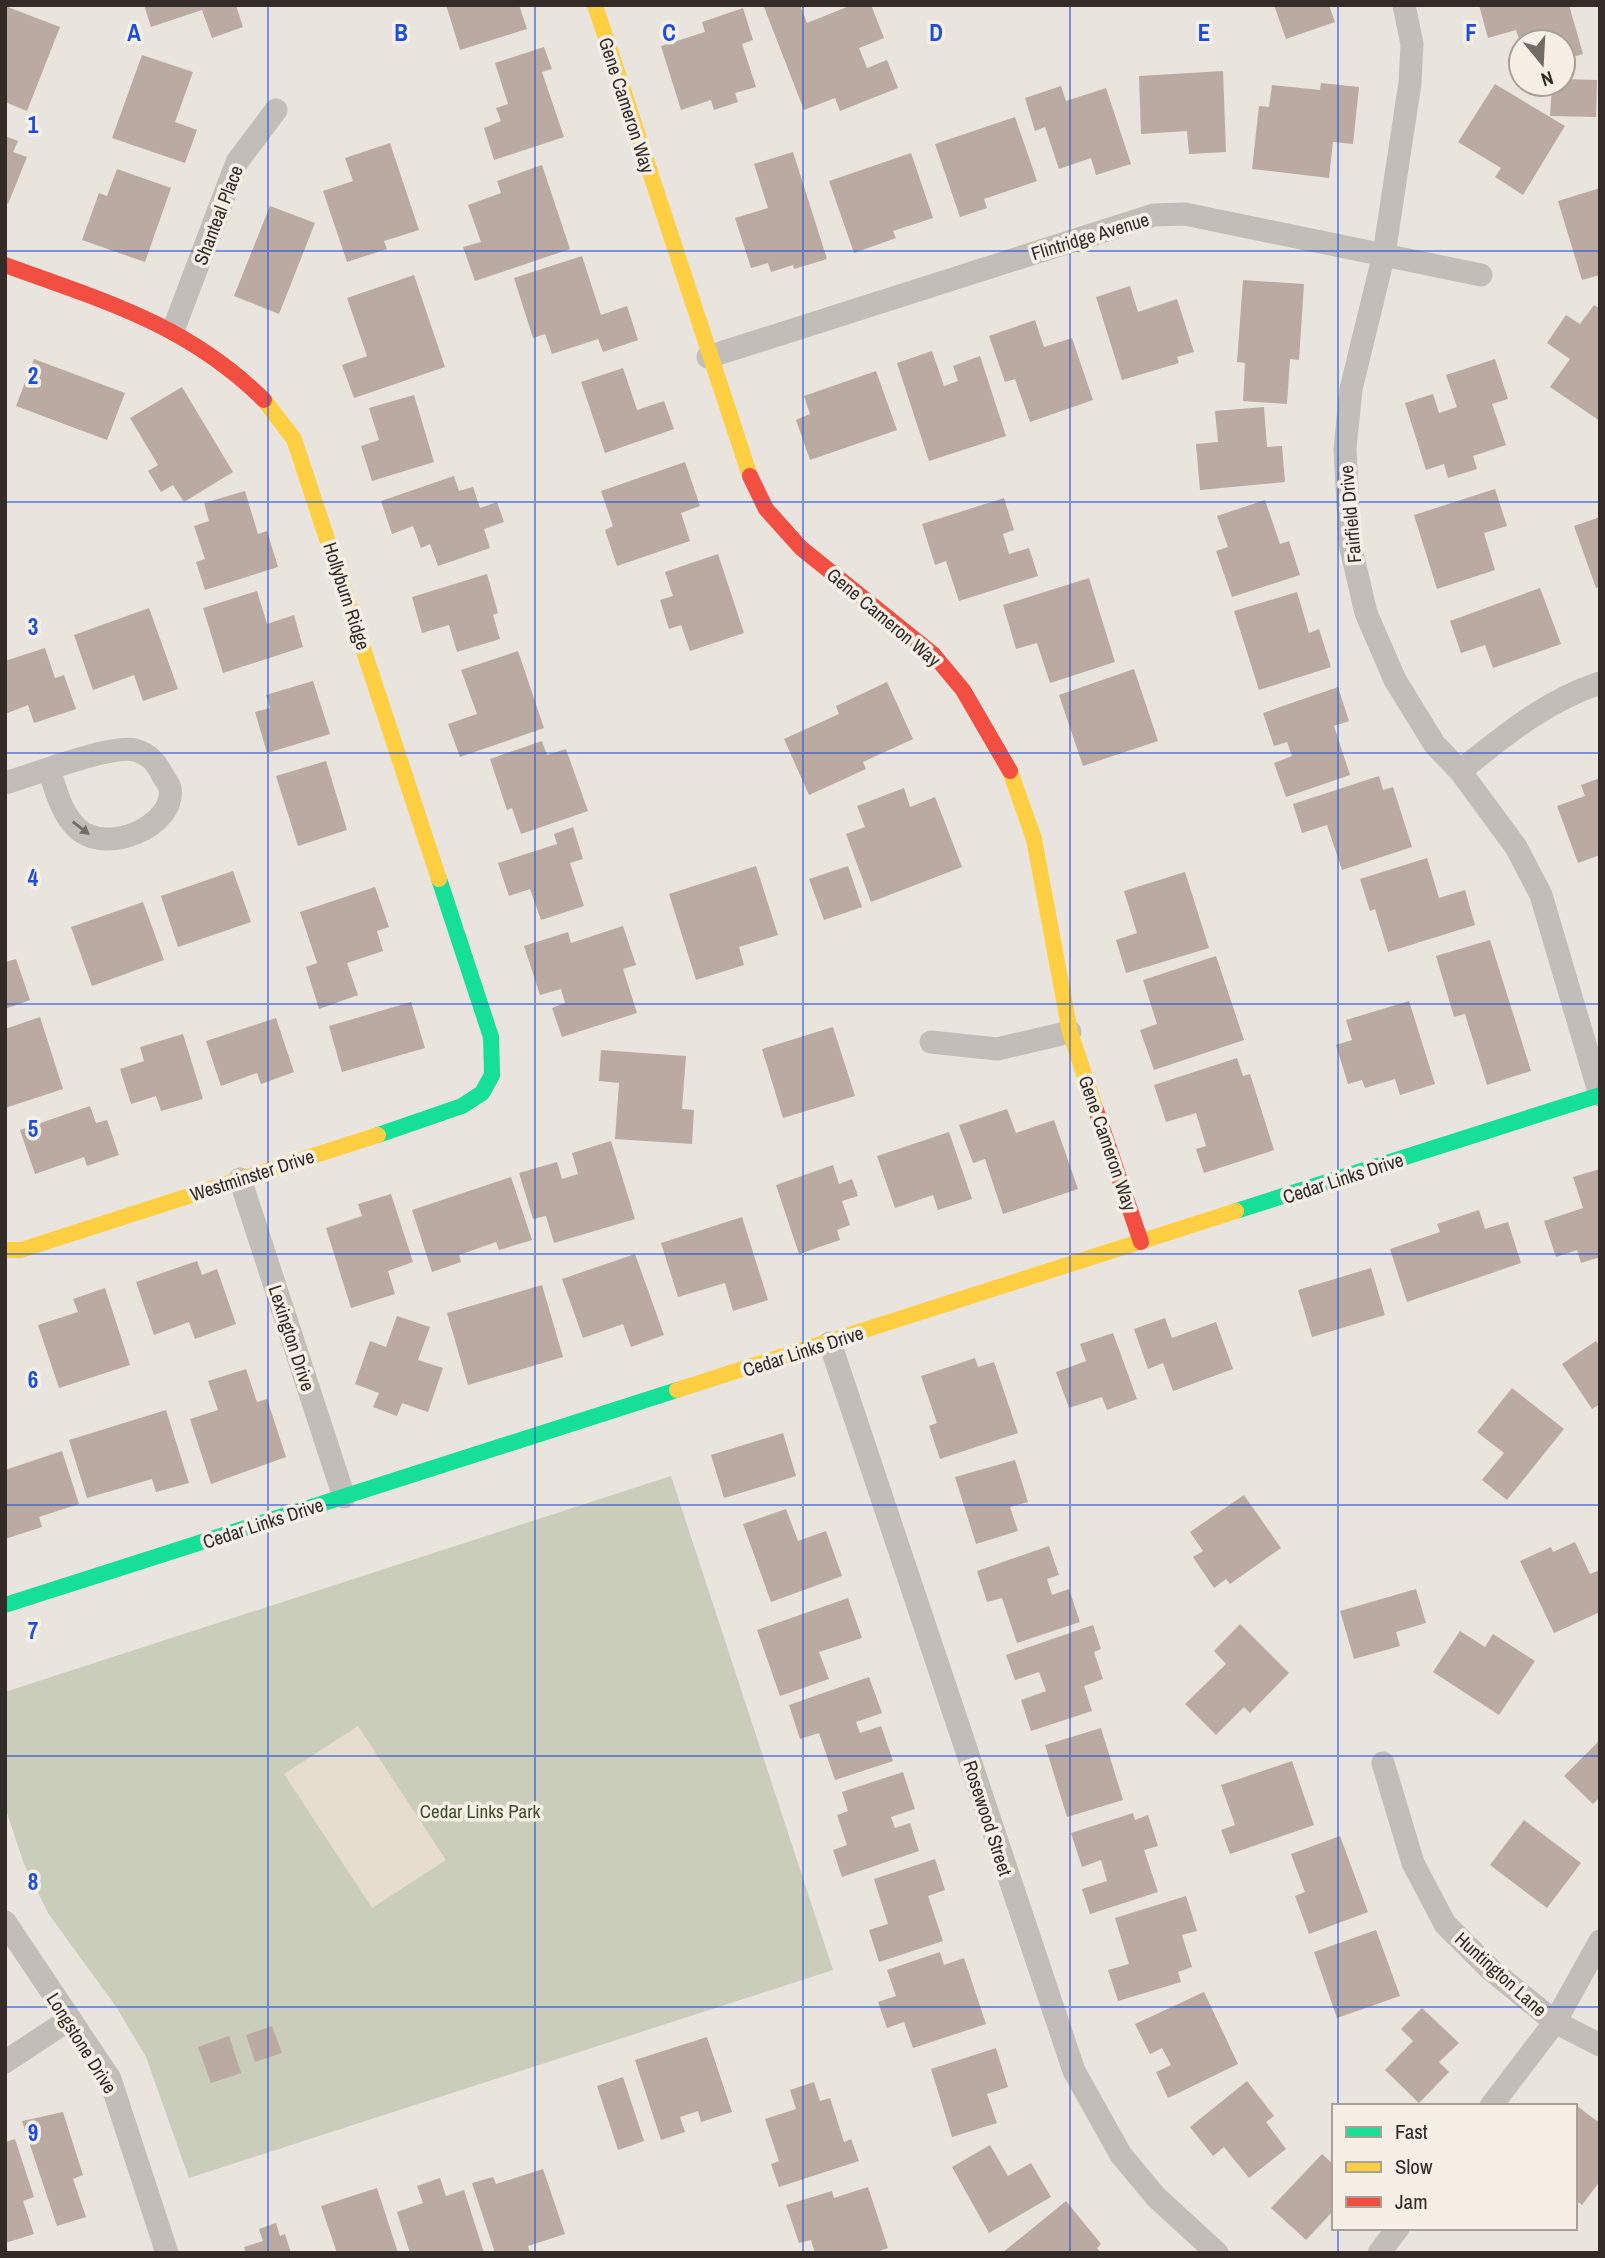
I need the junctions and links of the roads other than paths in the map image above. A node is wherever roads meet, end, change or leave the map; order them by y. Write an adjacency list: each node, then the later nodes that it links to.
1 (595, 5): 8 (street, Gene Cameron Way)
2 (1404, 5): 4 (street, Fairfield Drive)
3 (276, 110): 7 (street, Shanteal Place)
4 (1384, 254): 6 (street, Flintridge Avenue); 8 (street, Flintridge Avenue); 11 (street, Fairfield Drive)
5 (5, 265): 7 (street, Hollyburn Ridge)
6 (1481, 275)
7 (174, 328): 15 (street, Hollyburn Ridge)
8 (708, 357): 13 (street, Gene Cameron Way)
9 (1600, 683): 11 (street)
10 (49, 770): 10 (street, one-way to 10); 12 (street)
11 (1460, 771): 16 (street, Fairfield Drive)
12 (5, 783)
13 (1070, 1032): 14 (street); 18 (street, Gene Cameron Way)
14 (931, 1042)
15 (491, 1083): 17 (street, Westminster Drive)
16 (1600, 1095): 18 (street, Cedar Links Drive)
17 (240, 1179): 19 (street, Westminster Drive); 21 (street, Lexington Drive)
18 (1141, 1242): 20 (street, Cedar Links Drive)
19 (5, 1250)
20 (830, 1343): 21 (street, Cedar Links Drive); 33 (street, Rosewood Street)
21 (344, 1497): 22 (street, Cedar Links Drive)
22 (5, 1605)
23 (1383, 1763): 27 (street, Huntington Lane)
24 (5, 1922): 26 (street, Longstone Drive)
25 (1600, 1941): 27 (street)
26 (70, 2019): 29 (street); 32 (street, Longstone Drive)
27 (1555, 2022): 28 (street, Huntington Lane); 30 (street)
28 (1600, 2045)
29 (5, 2062)
30 (1493, 2104)
31 (1396, 2230): 34 (street)
32 (167, 2253)
33 (1217, 2253)
34 (1379, 2253)

